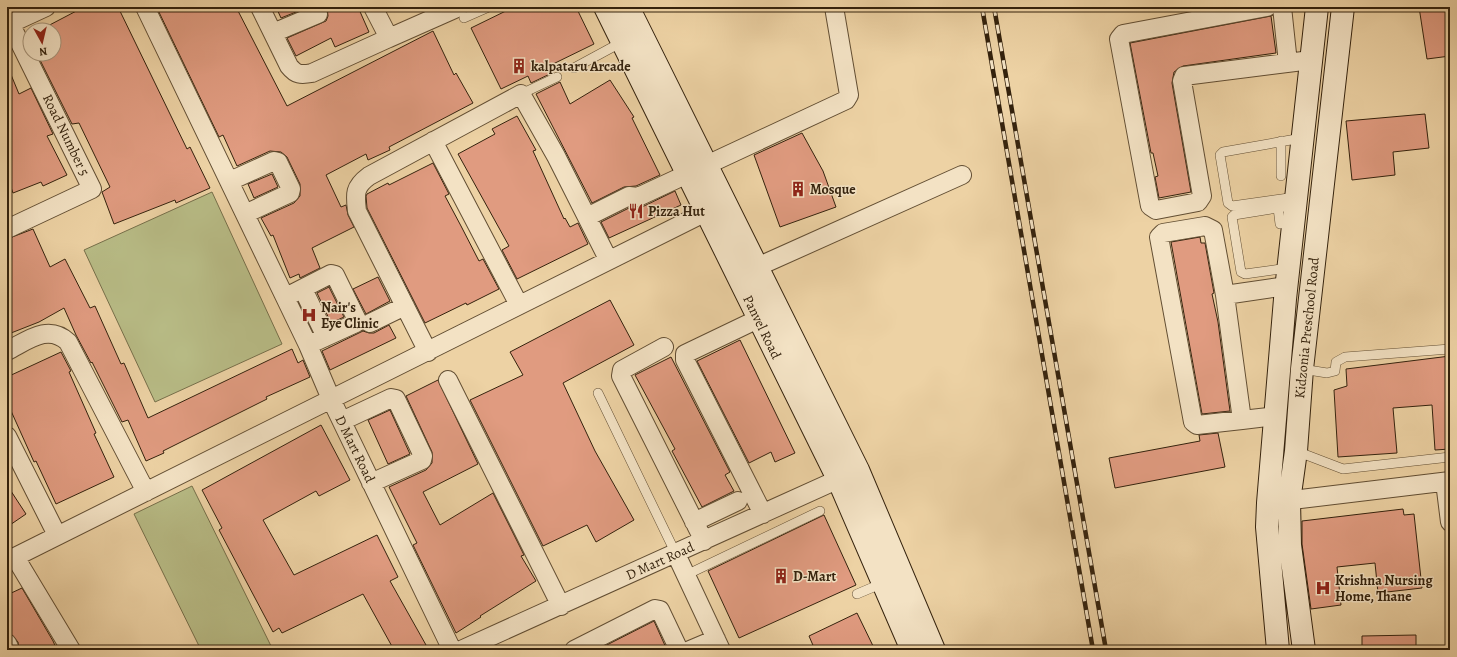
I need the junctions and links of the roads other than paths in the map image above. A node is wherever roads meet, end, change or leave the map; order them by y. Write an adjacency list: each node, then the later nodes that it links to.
1 (46, 7): 16 (street)
2 (145, 7): 34 (street, D Mart Road)
3 (260, 7): 17 (street)
4 (272, 7): 17 (street)
5 (316, 7): 17 (street)
6 (373, 7): 18 (street)
7 (489, 7): 15 (lane)
8 (605, 7): 19 (street, Panvel Road)
9 (628, 7): 30 (street, Panvel Road)
10 (834, 7): 30 (street)
11 (1267, 7): 21 (street)
12 (1282, 7): 21 (street)
13 (1317, 7): 20 (street, Kidzonia Preschool Road)
14 (1343, 7): 26 (street, Kidzonia Preschool Road)
15 (461, 13): 18 (street)
16 (8, 24): 40 (street, Road Number 5)
17 (278, 31): 18 (street)
18 (389, 38)
19 (622, 42): 22 (lane); 31 (street, Panvel Road)
20 (1312, 60): 21 (street); 25 (street, Kidzonia Preschool Road)
21 (1288, 63)
22 (574, 68)
23 (556, 77): 24 (lane)
24 (521, 94): 28 (street); 38 (street)
25 (1306, 111): 26 (street); 27 (street, Kidzonia Preschool Road)
26 (1331, 112): 57 (street, Kidzonia Preschool Road)
27 (1303, 137): 29 (lane); 35 (street, Kidzonia Preschool Road)
28 (433, 141): 47 (street); 48 (street)
29 (1281, 141): 33 (lane); 35 (lane)
30 (706, 166): 31 (street); 36 (street, Panvel Road)
31 (687, 173): 36 (street, Panvel Road); 38 (street)
32 (962, 175): 42 (street)
33 (1281, 176)
34 (230, 181): 37 (street, D Mart Road); 37 (street)
35 (1290, 203): 39 (lane); 43 (street, Kidzonia Preschool Road); 43 (lane)
36 (715, 207): 41 (street); 42 (street, Panvel Road); 49 (street, Panvel Road)
37 (245, 214): 46 (street, D Mart Road)
38 (587, 217): 41 (street)
39 (1280, 224)
40 (8, 225)
41 (608, 259): 47 (street)
42 (757, 267): 67 (street, Panvel Road)
43 (1288, 277): 45 (street); 61 (street, Kidzonia Preschool Road)
44 (303, 289): 46 (street); 51 (street); 51 (street)
45 (1225, 295): 62 (street); 62 (street)
46 (286, 298): 52 (street, D Mart Road)
47 (518, 305): 56 (street)
48 (405, 306): 50 (street); 56 (street)
49 (758, 319): 68 (street, Panvel Road); 76 (street)
50 (370, 323)
51 (325, 333): 52 (street)
52 (307, 341): 60 (street, D Mart Road)
53 (664, 347): 77 (street)
54 (1450, 349): 57 (lane)
55 (7, 351): 71 (street)
56 (428, 352): 60 (street)
57 (1302, 369): 65 (street, Kidzonia Preschool Road)
58 (448, 380): 86 (street)
59 (598, 393): 81 (lane)
60 (331, 399): 63 (street, D Mart Road); 71 (street)
61 (1276, 416): 62 (street); 74 (street, Kidzonia Preschool Road)
62 (1242, 420)
63 (342, 421): 70 (street, D Mart Road); 70 (street)
64 (7, 436): 79 (street)
65 (1296, 451): 66 (lane); 73 (street, Kidzonia Preschool Road)
66 (1450, 457)
67 (858, 470): 68 (street, D Mart Road); 97 (street, Panvel Road)
68 (838, 479): 76 (street, D Mart Road); 84 (street, Panvel Road)
69 (1448, 481): 73 (street); 78 (street)
70 (371, 482): 91 (street, D Mart Road)
71 (146, 492): 79 (street)
72 (738, 501): 77 (street)
73 (1289, 501): 74 (street); 99 (street, Kidzonia Preschool Road)
74 (1268, 503): 98 (street, Kidzonia Preschool Road)
75 (820, 511): 83 (lane)
76 (763, 514): 80 (street, D Mart Road)
77 (694, 522): 80 (street)
78 (1450, 522)
79 (57, 535): 82 (street)
80 (704, 541): 81 (street, D Mart Road)
81 (676, 554): 83 (street); 86 (street, D Mart Road)
82 (11, 559): 90 (street)
83 (686, 575): 88 (street)
84 (883, 583): 85 (lane); 96 (street, Panvel Road)
85 (856, 594)
86 (560, 606): 92 (street, D Mart Road)
87 (7, 643): 89 (street)
88 (718, 644): 95 (street)
89 (7, 650)
90 (71, 650)
91 (452, 650)
92 (461, 650)
93 (574, 650): 94 (street)
94 (679, 650)
95 (690, 650)
96 (912, 650)
97 (934, 650)
98 (1278, 650)
99 (1304, 650)

